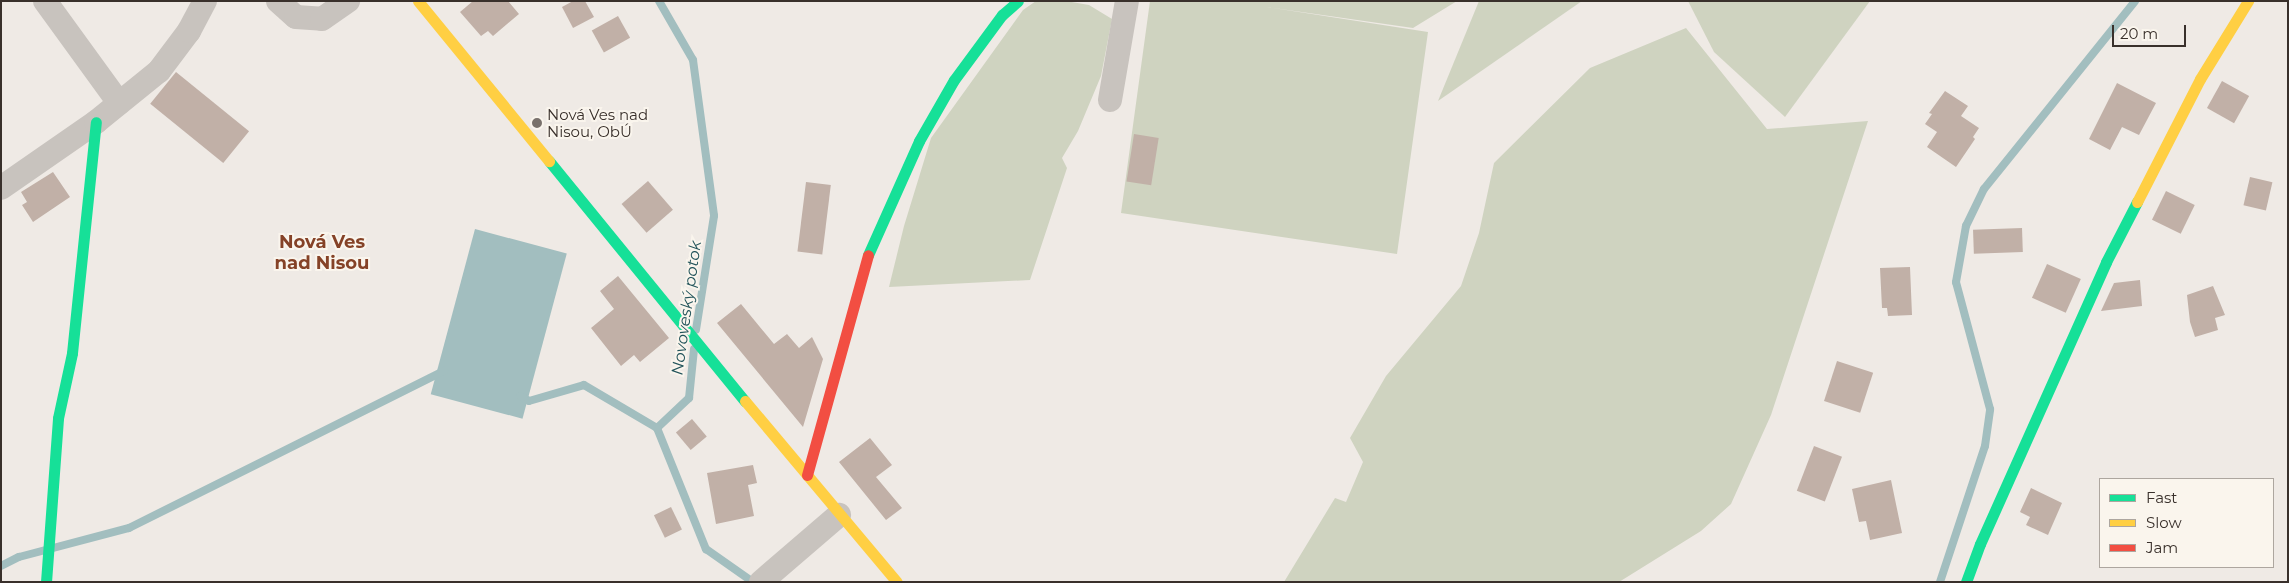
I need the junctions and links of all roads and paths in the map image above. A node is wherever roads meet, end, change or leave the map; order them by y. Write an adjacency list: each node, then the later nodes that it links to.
1 (45, 1): 10 (street)
2 (204, 1): 10 (street)
3 (278, 1): 4 (street)
4 (348, 1)
5 (418, 1): 13 (street)
6 (1018, 1): 13 (street)
7 (1127, 1): 9 (street)
8 (2248, 1): 18 (street)
9 (1110, 100)
10 (120, 103): 11 (street)
11 (96, 122): 12 (street); 15 (street)
12 (1, 188)
13 (807, 475): 14 (street)
14 (839, 515): 16 (street); 17 (street)
15 (46, 582)
16 (761, 582)
17 (897, 582)
18 (1966, 582)

